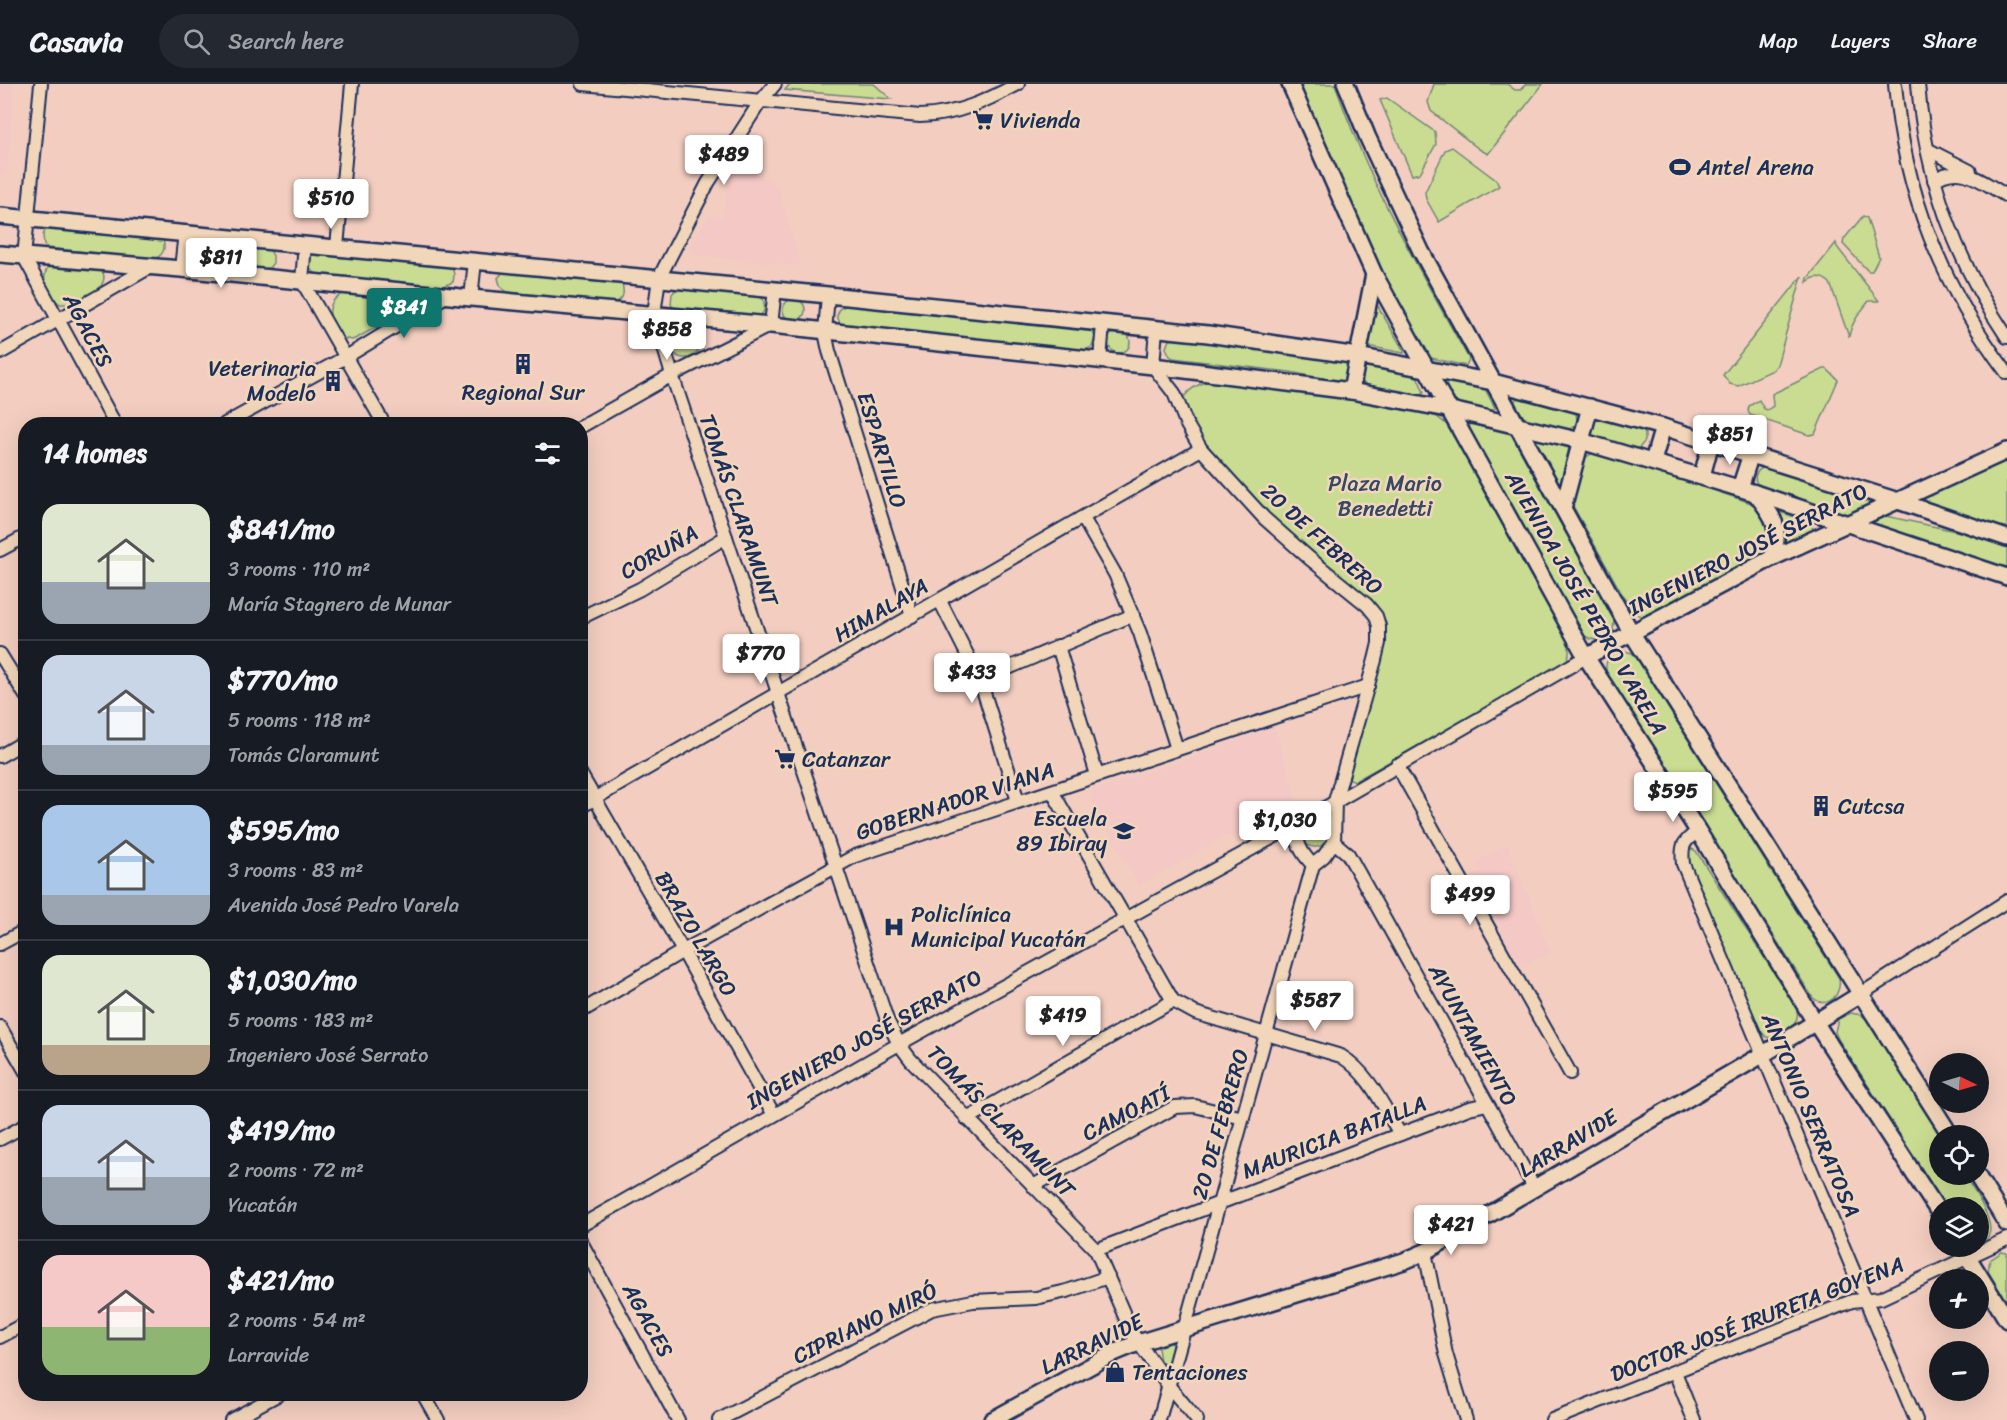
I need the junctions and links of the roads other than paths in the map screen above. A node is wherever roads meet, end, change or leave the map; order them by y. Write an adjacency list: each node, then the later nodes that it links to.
1 (41, 84): 18 (street)
2 (352, 84): 21 (street)
3 (583, 84): 10 (street)
4 (775, 84): 10 (street)
5 (1018, 84): 10 (street)
6 (1290, 84): 27 (street, AVENIDA JOSÉ PEDRO VARELA)
7 (1346, 84): 49 (street, AVENIDA JOSÉ PEDRO VARELA)
8 (1896, 84): 16 (street)
9 (1918, 84): 11 (street)
10 (760, 102): 28 (street)
11 (1927, 149): 12 (street); 13 (street)
12 (1972, 175): 13 (street); 14 (street)
13 (1934, 180): 15 (street)
14 (2007, 196)
15 (1940, 201): 16 (street); 40 (street)
16 (1918, 206): 47 (street)
17 (0, 216): 18 (street)
18 (27, 218): 19 (street); 23 (street)
19 (185, 232): 20 (street); 26 (street)
20 (305, 244): 21 (street); 29 (street)
21 (337, 247): 24 (street)
22 (0, 254): 23 (street)
23 (24, 257): 25 (street); 35 (street, AGACES)
24 (475, 261): 28 (street); 33 (street)
25 (152, 267): 26 (street); 35 (street)
26 (181, 269): 29 (street)
27 (1374, 274): 42 (street); 46 (street, AVENIDA JOSÉ PEDRO VARELA)
28 (658, 278): 30 (street); 34 (street, TOMÁS CLARAMUNT)
29 (302, 281): 32 (street); 43 (street)
30 (775, 289): 31 (street); 37 (street)
31 (828, 295): 36 (street); 39 (street, ESPARTILLO)
32 (446, 296): 33 (street); 43 (street)
33 (471, 298): 34 (street)
34 (654, 314): 37 (street); 48 (street, TOMÁS CLARAMUNT)
35 (59, 319): 41 (street); 53 (street, AGACES)
36 (1103, 324): 38 (street); 44 (street)
37 (771, 326): 39 (street); 48 (street)
38 (1156, 329): 42 (street); 45 (street)
39 (825, 332): 44 (street); 80 (street, ESPARTILLO)
40 (2007, 338)
41 (0, 352)
42 (1358, 356): 46 (street); 50 (street)
43 (346, 357): 54 (street); 55 (street)
44 (1100, 360): 45 (street)
45 (1153, 366): 50 (street); 61 (street, 20 DE FEBRERO)
46 (1425, 368): 49 (street); 52 (street, AVENIDA JOSÉ PEDRO VARELA)
47 (2007, 373)
48 (672, 375): 56 (street); 71 (street, TOMÁS CLARAMUNT)
49 (1493, 381): 51 (street); 57 (street, AVENIDA JOSÉ PEDRO VARELA)
50 (1351, 391): 52 (street)
51 (1590, 407): 58 (street); 59 (street)
52 (1447, 409): 57 (street); 84 (street, AVENIDA JOSÉ PEDRO VARELA)
53 (111, 417)
54 (238, 417)
55 (380, 417)
56 (588, 422)
57 (1517, 424): 59 (street); 68 (street, AVENIDA JOSÉ PEDRO VARELA)
58 (1663, 427): 60 (street); 64 (street)
59 (1581, 441): 64 (street); 68 (street)
60 (1711, 441): 63 (street); 65 (street)
61 (1201, 449): 69 (street, HIMALAYA); 87 (street, 20 DE FEBRERO)
62 (2007, 451): 67 (street, INGENIERO JOSÉ SERRATO)
63 (1751, 454): 66 (street); 67 (street)
64 (1653, 461): 65 (street)
65 (1702, 476): 66 (street)
66 (1748, 491): 70 (street); 75 (street)
67 (1895, 500): 70 (street, INGENIERO JOSÉ SERRATO); 72 (street)
68 (1563, 508): 81 (street, AVENIDA JOSÉ PEDRO VARELA)
69 (1083, 518): 77 (street, HIMALAYA); 79 (street)
70 (1845, 523): 75 (street, INGENIERO JOSÉ SERRATO); 76 (street)
71 (726, 537): 78 (street, CORUÑA); 88 (street, TOMÁS CLARAMUNT)
72 (2007, 538)
73 (18, 540): 74 (street)
74 (0, 550)
75 (1772, 558): 81 (street, INGENIERO JOSÉ SERRATO)
76 (2007, 578)
77 (940, 601): 80 (street, HIMALAYA); 85 (street)
78 (588, 614)
79 (1133, 615): 82 (street); 90 (street)
80 (912, 616): 88 (street, HIMALAYA)
81 (1632, 632): 84 (street, INGENIERO JOSÉ SERRATO); 110 (street, AVENIDA JOSÉ PEDRO VARELA)
82 (1058, 646): 85 (street); 93 (street)
83 (0, 654): 86 (street)
84 (1586, 657): 92 (street, INGENIERO JOSÉ SERRATO); 101 (street, AVENIDA JOSÉ PEDRO VARELA)
85 (980, 680): 97 (street)
86 (18, 683)
87 (1368, 686): 90 (street, GOBERNADOR VIANA); 98 (street, 20 DE FEBRERO)
88 (779, 692): 96 (street, HIMALAYA); 104 (street, TOMÁS CLARAMUNT)
89 (18, 746): 91 (street)
90 (1177, 749): 93 (street, GOBERNADOR VIANA)
91 (0, 756)
92 (1397, 765): 98 (street, INGENIERO JOSÉ SERRATO); 119 (street)
93 (1097, 775): 95 (street, GOBERNADOR VIANA)
94 (588, 787): 96 (street, BRAZO LARGO)
95 (1052, 791): 97 (street, GOBERNADOR VIANA); 106 (street)
96 (595, 799): 99 (street, HIMALAYA); 109 (street, BRAZO LARGO)
97 (1018, 801): 104 (street, GOBERNADOR VIANA)
98 (1335, 801): 100 (street, INGENIERO JOSÉ SERRATO); 102 (street, 20 DE FEBRERO)
99 (588, 803)
100 (1297, 824): 103 (street); 106 (street, INGENIERO JOSÉ SERRATO)
101 (1698, 831): 113 (street, AVENIDA JOSÉ PEDRO VARELA); 117 (street, ANTONIO SERRATOSA)
102 (1334, 842): 103 (street, 20 DE FEBRERO); 120 (street, AYUNTAMIENTO)
103 (1313, 865): 115 (street, 20 DE FEBRERO)
104 (836, 866): 109 (street, GOBERNADOR VIANA); 116 (street, TOMÁS CLARAMUNT)
105 (2007, 901): 110 (street, LARRAVIDE)
106 (1125, 919): 111 (street); 116 (street, INGENIERO JOSÉ SERRATO)
107 (18, 934): 108 (street)
108 (0, 944)
109 (683, 951): 112 (street, GOBERNADOR VIANA); 121 (street, BRAZO LARGO)
110 (1860, 994): 113 (street, LARRAVIDE); 124 (street, AVENIDA JOSÉ PEDRO VARELA)
111 (1173, 1001): 115 (street); 123 (street)
112 (588, 1007)
113 (1815, 1022): 117 (street, LARRAVIDE); 131 (street, AVENIDA JOSÉ PEDRO VARELA)
114 (0, 1027): 118 (street)
115 (1267, 1034): 122 (street, 20 DE FEBRERO); 126 (street)
116 (899, 1044): 121 (street, INGENIERO JOSÉ SERRATO); 123 (street, TOMÁS CLARAMUNT)
117 (1762, 1055): 130 (street, LARRAVIDE); 143 (street, ANTONIO SERRATOSA)
118 (18, 1058)
119 (1570, 1073)
120 (1487, 1104): 126 (street, MAURICIA BATALLA); 130 (street, AYUNTAMIENTO)
121 (774, 1116): 133 (street, INGENIERO JOSÉ SERRATO)
122 (1243, 1118): 129 (street, CAMOATÍ); 132 (street, 20 DE FEBRERO)
123 (968, 1119): 129 (street, TOMÁS CLARAMUNT)
124 (1944, 1125)
125 (18, 1129): 127 (street)
126 (1400, 1134): 132 (street, MAURICIA BATALLA)
127 (0, 1139)
128 (1983, 1185): 134 (street)
129 (1033, 1186): 137 (street, TOMÁS CLARAMUNT)
130 (1535, 1189): 138 (street, LARRAVIDE)
131 (1929, 1197)
132 (1220, 1204): 137 (street, MAURICIA BATALLA); 146 (street, 20 DE FEBRERO)
133 (588, 1221)
134 (2007, 1224)
135 (2007, 1239): 136 (street, DOCTOR JOSÉ IRURETA GOYENA)
136 (1989, 1244)
137 (1096, 1250): 142 (street, TOMÁS CLARAMUNT)
138 (1425, 1252): 146 (street, LARRAVIDE); 160 (street)
139 (588, 1255): 155 (street, AGACES)
140 (1955, 1257): 143 (street, DOCTOR JOSÉ IRURETA GOYENA)
141 (1967, 1257): 144 (street)
142 (1108, 1277): 148 (street, TOMÁS CLARAMUNT); 156 (street, CIPRIANO MIRÓ)
143 (1866, 1299): 149 (street, DOCTOR JOSÉ IRURETA GOYENA); 163 (street, ANTONIO SERRATOSA)
144 (2007, 1320)
145 (18, 1327): 147 (street)
146 (1185, 1328): 148 (street, LARRAVIDE); 150 (street, 20 DE FEBRERO)
147 (0, 1337)
148 (1138, 1342): 150 (street, TOMÁS CLARAMUNT); 157 (street, LARRAVIDE)
149 (1675, 1372): 161 (street, DOCTOR JOSÉ IRURETA GOYENA); 162 (street)
150 (1168, 1385): 158 (street, 20 DE FEBRERO); 159 (street, TOMÁS CLARAMUNT)
151 (266, 1401): 153 (street)
152 (427, 1401): 154 (street)
153 (231, 1420)
154 (438, 1420)
155 (678, 1420)
156 (719, 1420)
157 (992, 1420)
158 (1159, 1420)
159 (1197, 1420)
160 (1466, 1420)
161 (1552, 1420)
162 (1694, 1420)
163 (1916, 1420)

